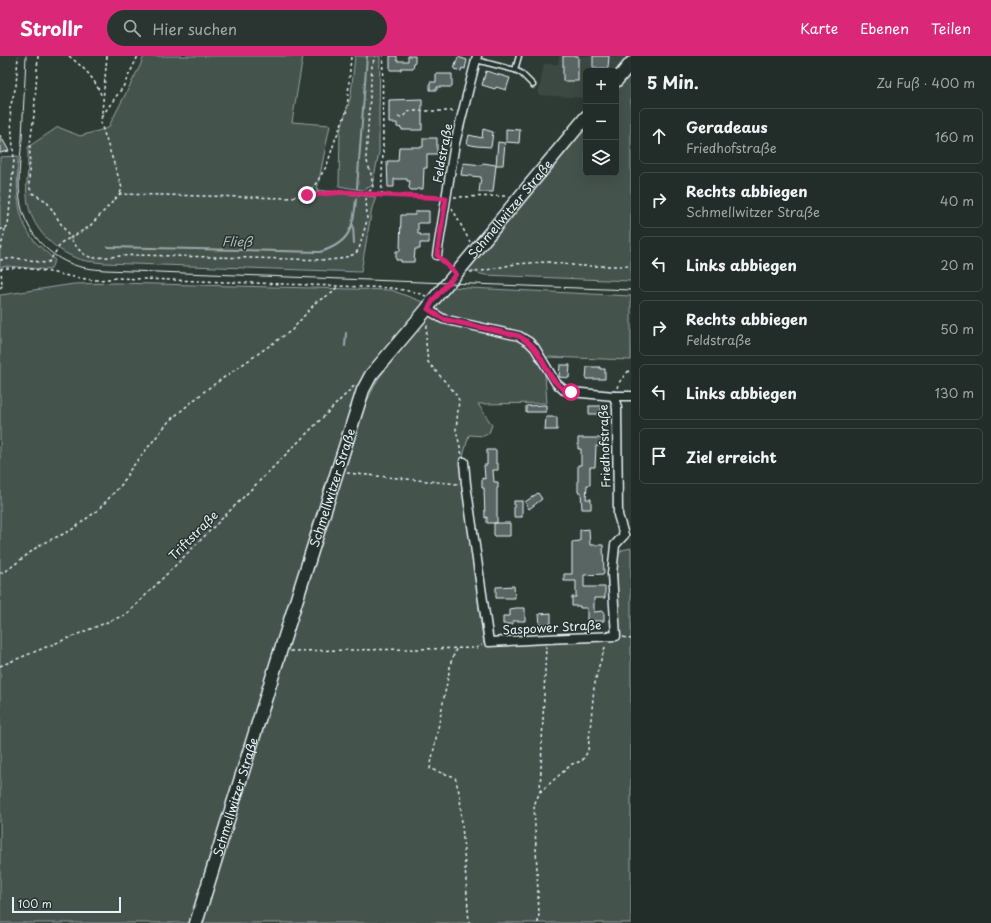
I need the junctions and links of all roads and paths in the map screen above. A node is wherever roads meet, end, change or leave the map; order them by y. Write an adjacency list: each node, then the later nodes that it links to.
1 (18, 56): 27 (path)
2 (38, 56): 28 (path)
3 (69, 56): 15 (path)
4 (107, 56): 15 (path)
5 (138, 56): 17 (path)
6 (351, 56): 22 (path)
7 (375, 56): 21 (path)
8 (383, 56): 23 (path)
9 (519, 56): 12 (lane)
10 (477, 58): 12 (lane); 16 (street, Feldstraße)
11 (631, 62): 13 (street)
12 (515, 70): 14 (lane)
13 (619, 77)
14 (533, 85)
15 (103, 99): 17 (path)
16 (463, 111): 18 (path); 25 (street, Feldstraße)
17 (101, 117): 20 (path)
18 (398, 117)
19 (583, 121): 24 (street, Schmellwitzer Straße)
20 (120, 194): 22 (path); 28 (path)
21 (366, 194): 22 (path); 23 (path); 28 (path)
22 (307, 195)
23 (382, 195): 25 (path)
24 (521, 195): 25 (path); 30 (street, Schmellwitzer Straße)
25 (446, 198): 30 (path); 31 (street, Feldstraße)
26 (0, 229): 27 (path)
27 (5, 229): 29 (path)
28 (70, 238): 32 (path)
29 (0, 249)
30 (474, 252): 35 (street, Schmellwitzer Straße)
31 (437, 255): 35 (path)
32 (0, 260)
33 (631, 266): 35 (path)
34 (1, 269): 36 (path); 37 (path)
35 (458, 272): 38 (street, Schmellwitzer Straße)
36 (338, 286): 38 (path); 48 (path)
37 (0, 288)
38 (434, 299): 39 (street, Schmellwitzer Straße)
39 (428, 309): 41 (street, Schmellwitzer Straße); 42 (street, Friedhofstraße); 44 (path)
40 (631, 369): 42 (path)
41 (371, 376): 45 (street, Schmellwitzer Straße); 54 (path, Triftstraße)
42 (614, 396): 43 (street); 47 (street, Friedhofstraße)
43 (631, 396)
44 (464, 462): 46 (street)
45 (337, 472): 46 (path); 53 (street, Schmellwitzer Straße)
46 (466, 484): 51 (street)
47 (628, 538): 49 (street, Friedhofstraße)
48 (0, 572)
49 (612, 636): 50 (street, Saspower Straße); 55 (path)
50 (546, 639): 51 (street, Saspower Straße); 55 (path)
51 (489, 642): 52 (path)
52 (456, 648): 53 (path); 57 (path)
53 (280, 652): 56 (street, Schmellwitzer Straße)
54 (0, 666)
55 (540, 792): 58 (path)
56 (196, 923)
57 (469, 923)
58 (538, 923)

